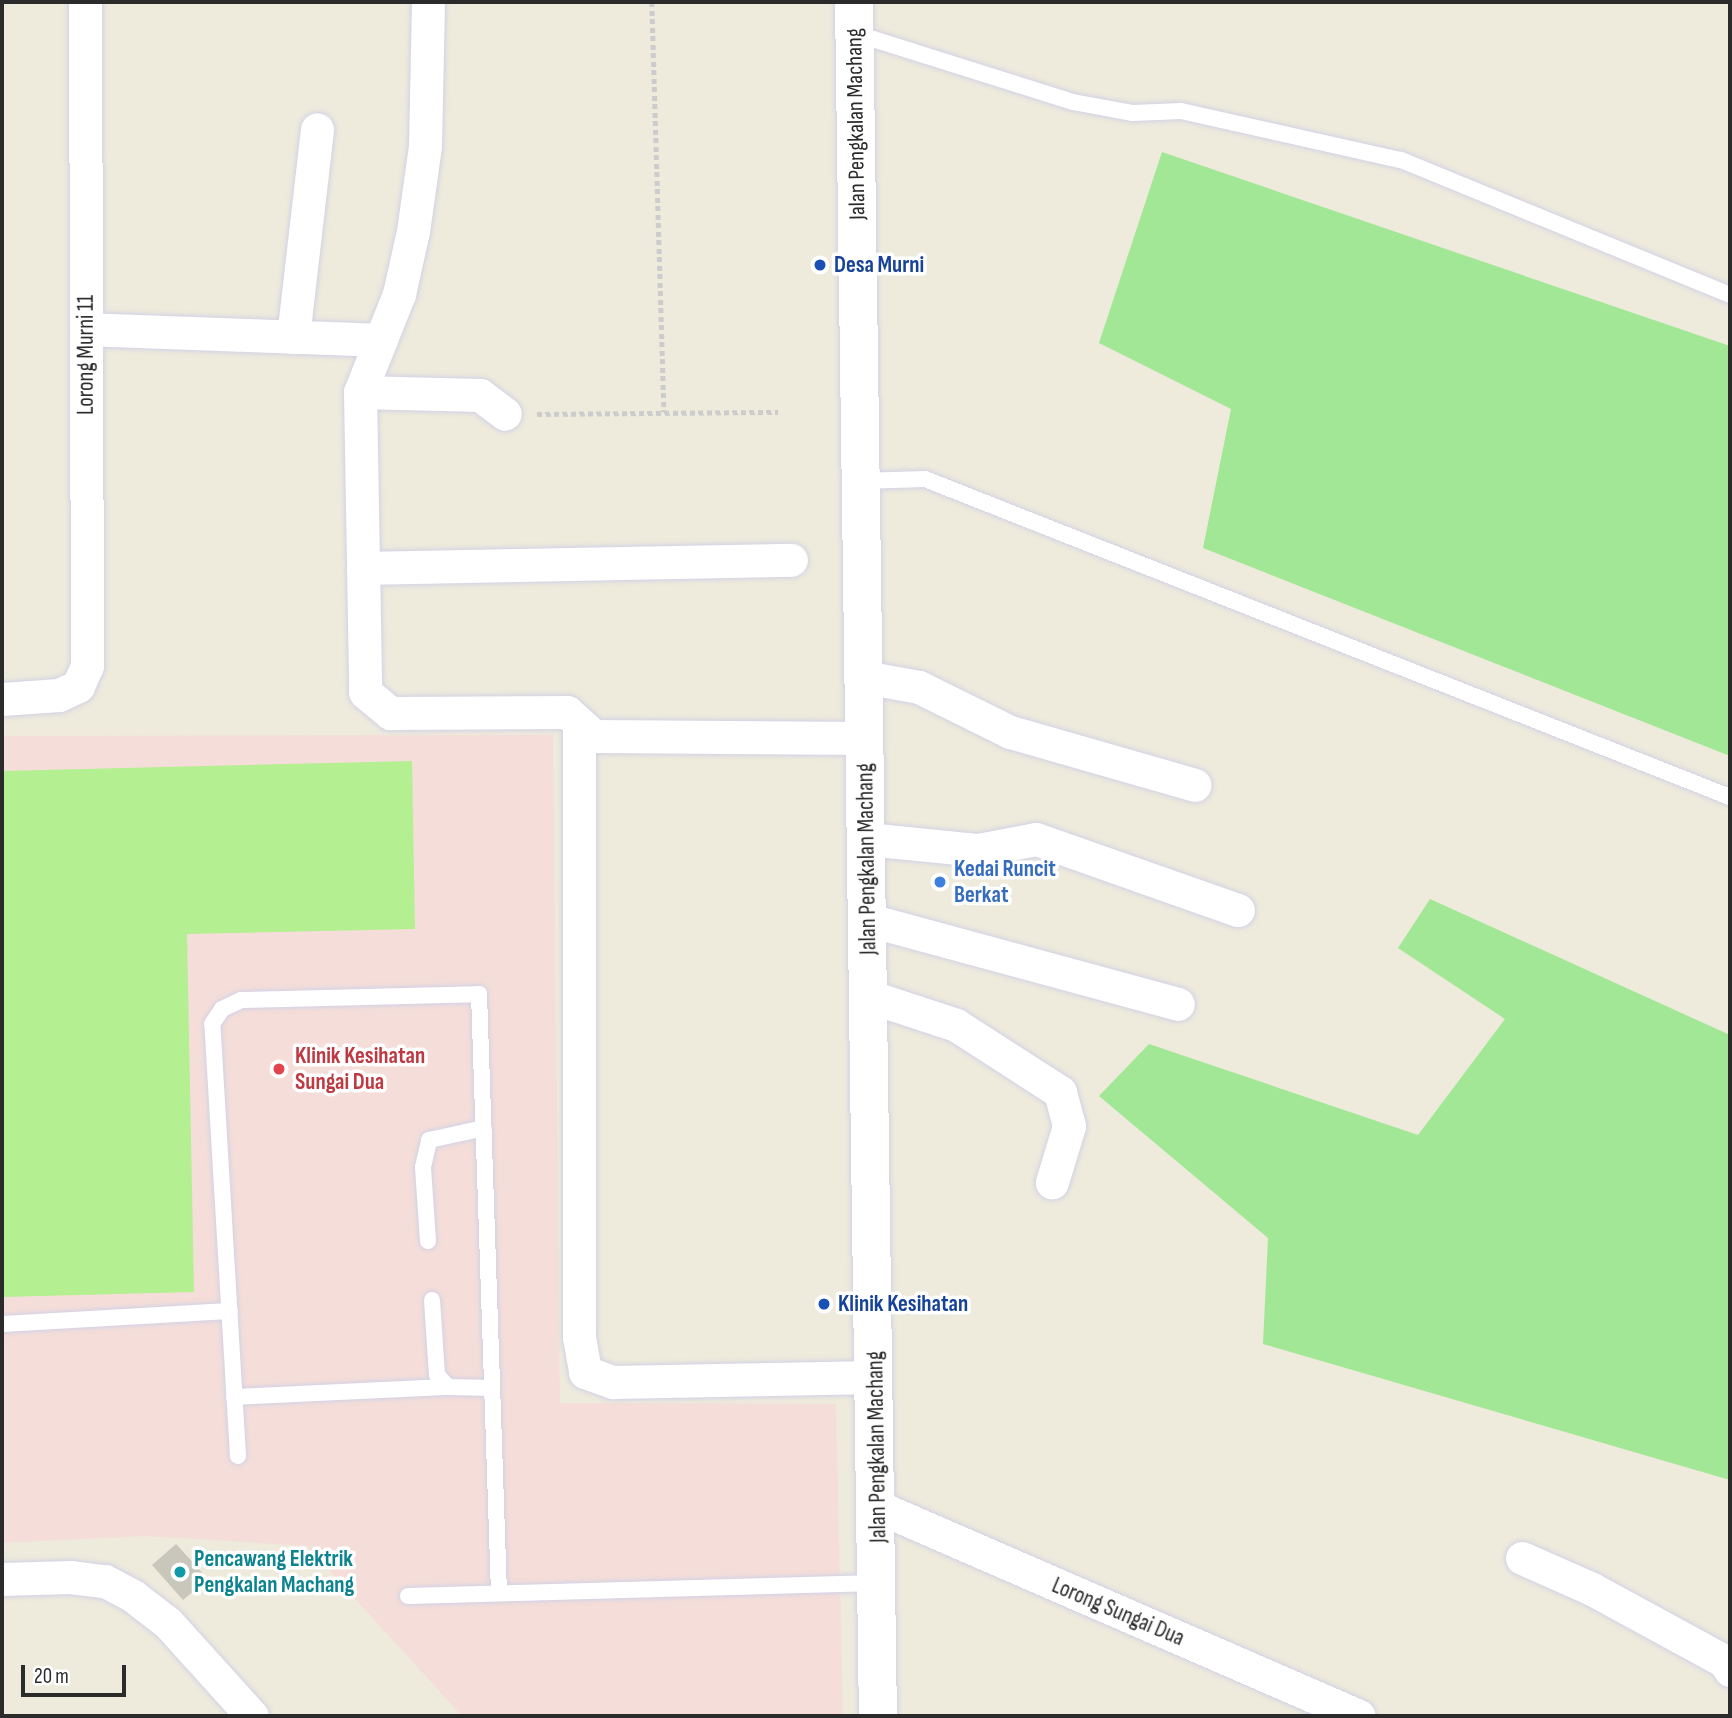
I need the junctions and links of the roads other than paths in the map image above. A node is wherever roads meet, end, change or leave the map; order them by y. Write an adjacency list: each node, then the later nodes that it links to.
1 (85, 2): 6 (street, Lorong Murni 11)
2 (428, 2): 8 (street)
3 (854, 17): 5 (lane); 11 (main road, Jalan Pengkalan Machang)
4 (317, 129): 7 (street)
5 (1730, 295)
6 (86, 329): 7 (street); 15 (street, Lorong Murni 11)
7 (293, 337): 8 (street)
8 (382, 341): 9 (street)
9 (360, 392): 10 (street); 13 (street)
10 (505, 414)
11 (861, 481): 14 (main road, Jalan Pengkalan Machang); 19 (lane)
12 (791, 560): 13 (street)
13 (363, 568): 16 (street)
14 (864, 677): 17 (main road, Jalan Pengkalan Machang); 18 (street)
15 (2, 699)
16 (579, 723): 17 (street); 31 (street)
17 (865, 738): 20 (main road, Jalan Pengkalan Machang)
18 (1195, 785)
19 (1730, 797)
20 (867, 839): 21 (street); 22 (main road, Jalan Pengkalan Machang)
21 (1238, 910)
22 (869, 920): 23 (main road, Jalan Pengkalan Machang); 24 (street)
23 (868, 996): 26 (street); 31 (main road, Jalan Pengkalan Machang)
24 (1178, 1004)
25 (484, 1128): 27 (lane); 29 (lane); 33 (lane)
26 (1052, 1182)
27 (428, 1241)
28 (432, 1300): 32 (lane)
29 (230, 1311): 30 (lane); 34 (lane)
30 (2, 1324)
31 (875, 1377): 36 (main road, Jalan Pengkalan Machang)
32 (448, 1387): 33 (lane); 34 (lane)
33 (492, 1388): 40 (lane)
34 (234, 1396): 35 (lane)
35 (238, 1456)
36 (878, 1507): 39 (main road, Jalan Pengkalan Machang); 45 (street, Lorong Sungai Dua)
37 (1522, 1558): 42 (street)
38 (2, 1579): 43 (street)
39 (880, 1583): 40 (lane); 44 (main road, Jalan Pengkalan Machang)
40 (499, 1593): 41 (lane)
41 (408, 1596)
42 (1730, 1670)
43 (252, 1716)
44 (878, 1716)
45 (1359, 1716)

